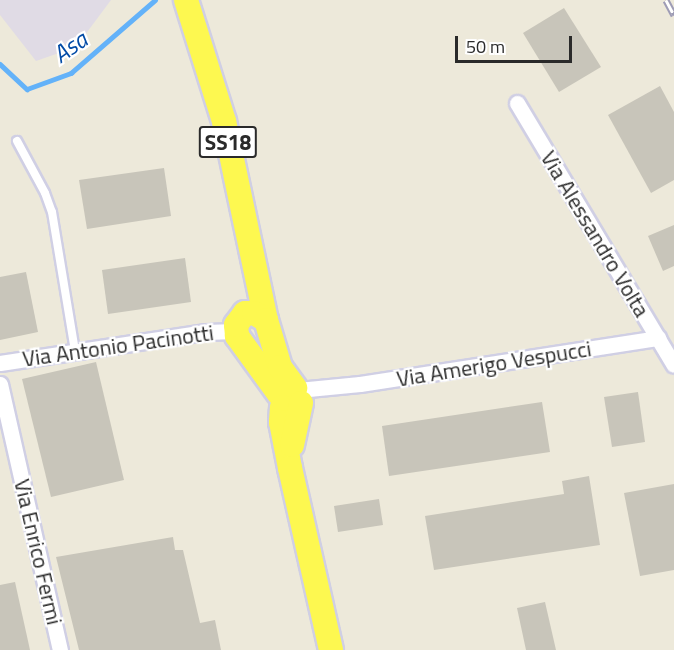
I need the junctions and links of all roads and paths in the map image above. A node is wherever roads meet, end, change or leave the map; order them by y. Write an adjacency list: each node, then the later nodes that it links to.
1 (186, 0): 4 (main road, SS18)
2 (517, 102): 5 (street, Via Alessandro Volta)
3 (17, 141): 6 (lane)
4 (249, 321): 6 (street, Via Antonio Pacinotti); 10 (main road, SS18); 10 (main road, SS18)
5 (658, 338): 8 (street, Via Alessandro Volta); 10 (street, Via Amerigo Vespucci)
6 (75, 351): 7 (street, Via Antonio Pacinotti)
7 (0, 363)
8 (674, 364)
9 (0, 384): 11 (street, Via Enrico Fermi)
10 (293, 397): 12 (main road, SS18)
11 (60, 650)
12 (331, 650)

